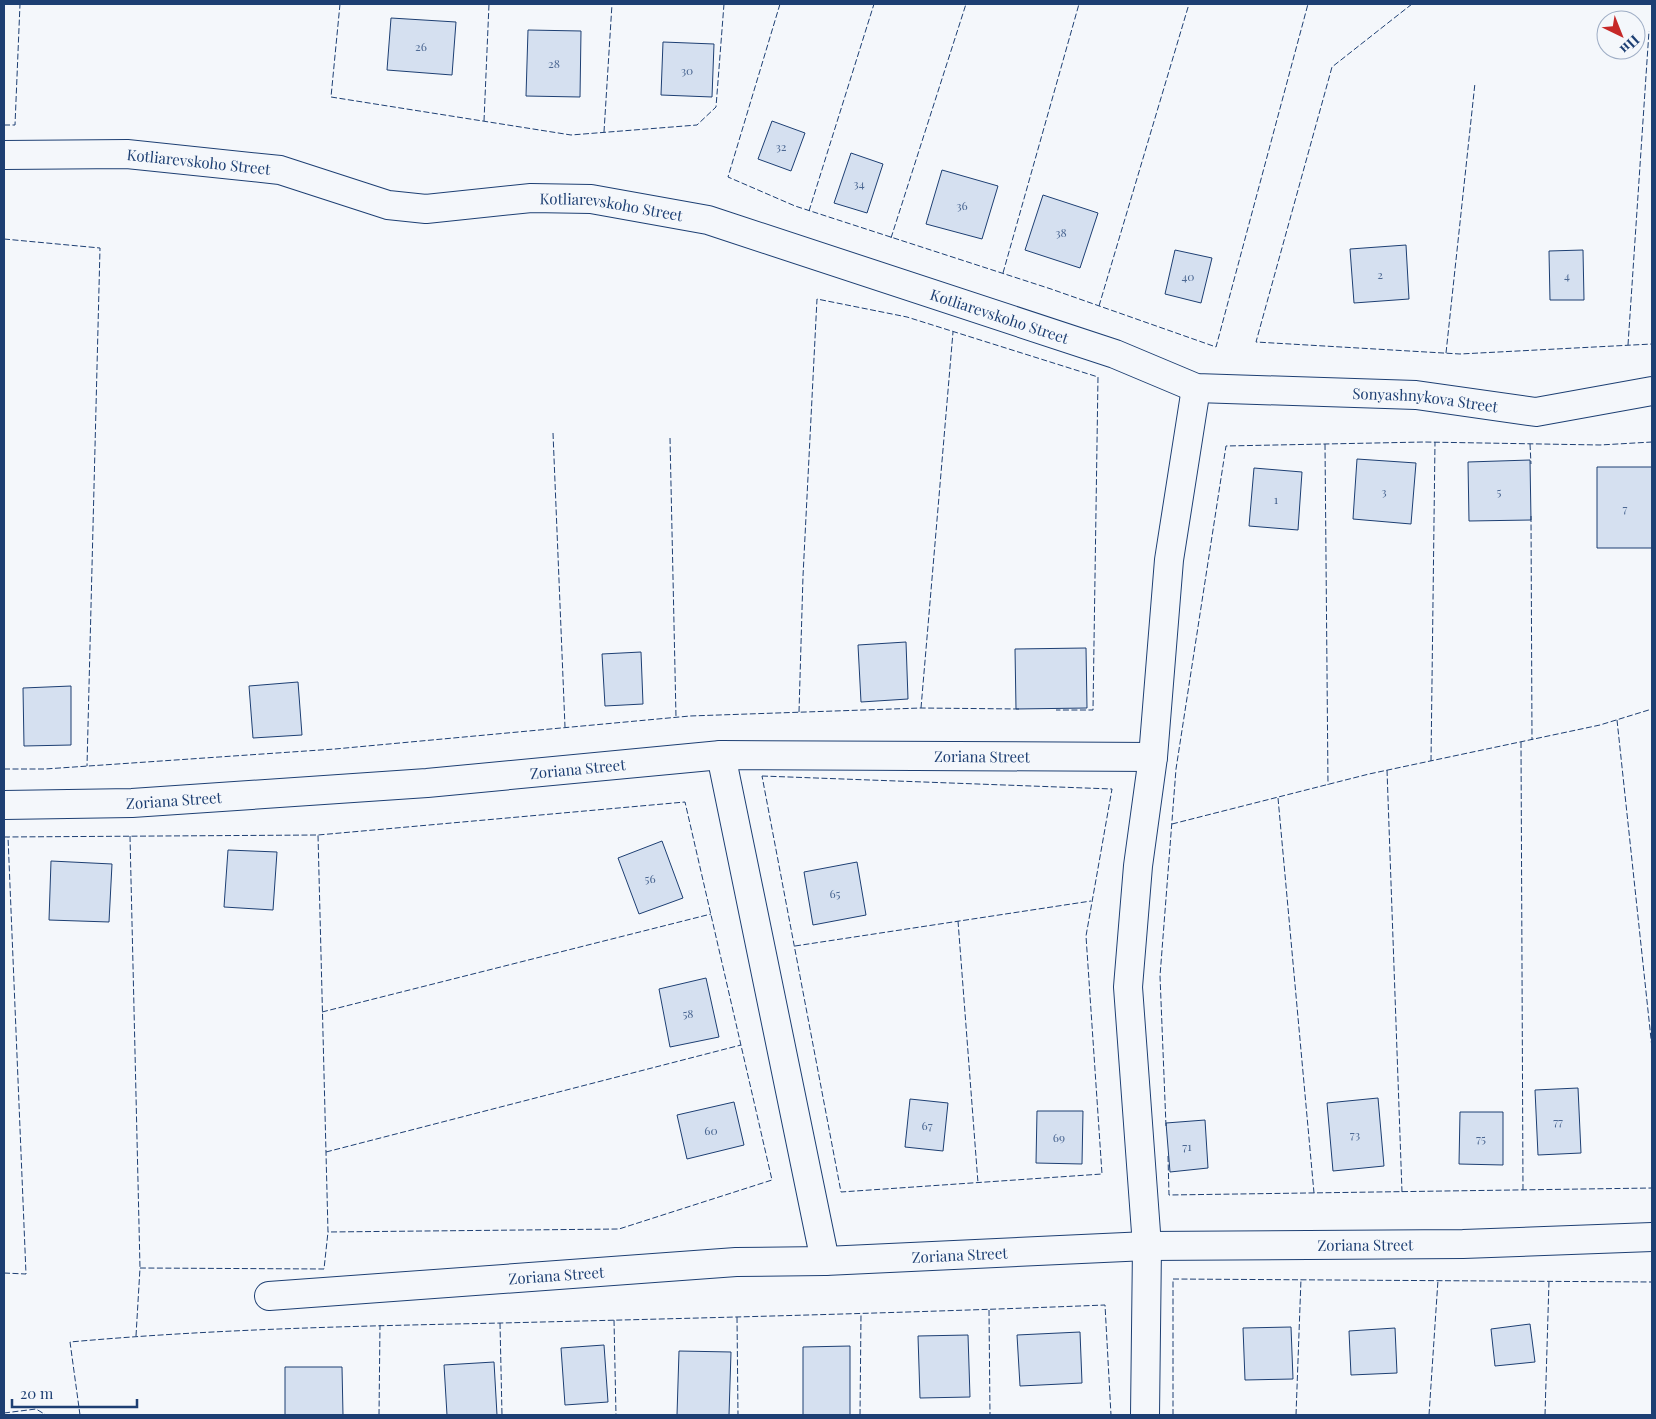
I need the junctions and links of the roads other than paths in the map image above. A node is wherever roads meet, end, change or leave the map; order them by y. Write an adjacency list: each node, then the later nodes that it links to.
1 (4, 155): 2 (street, Kotliarevskoho Street)
2 (1196, 388): 3 (street, Sonyashnykova Street); 5 (street)
3 (1652, 392)
4 (720, 755): 5 (street, Zoriana Street); 6 (street, Zoriana Street); 9 (street)
5 (1153, 757): 8 (street)
6 (4, 805)
7 (1652, 1237): 8 (street, Zoriana Street)
8 (1146, 1246): 9 (street, Zoriana Street); 11 (street)
9 (825, 1261): 10 (street, Zoriana Street)
10 (269, 1296)
11 (1144, 1415)

